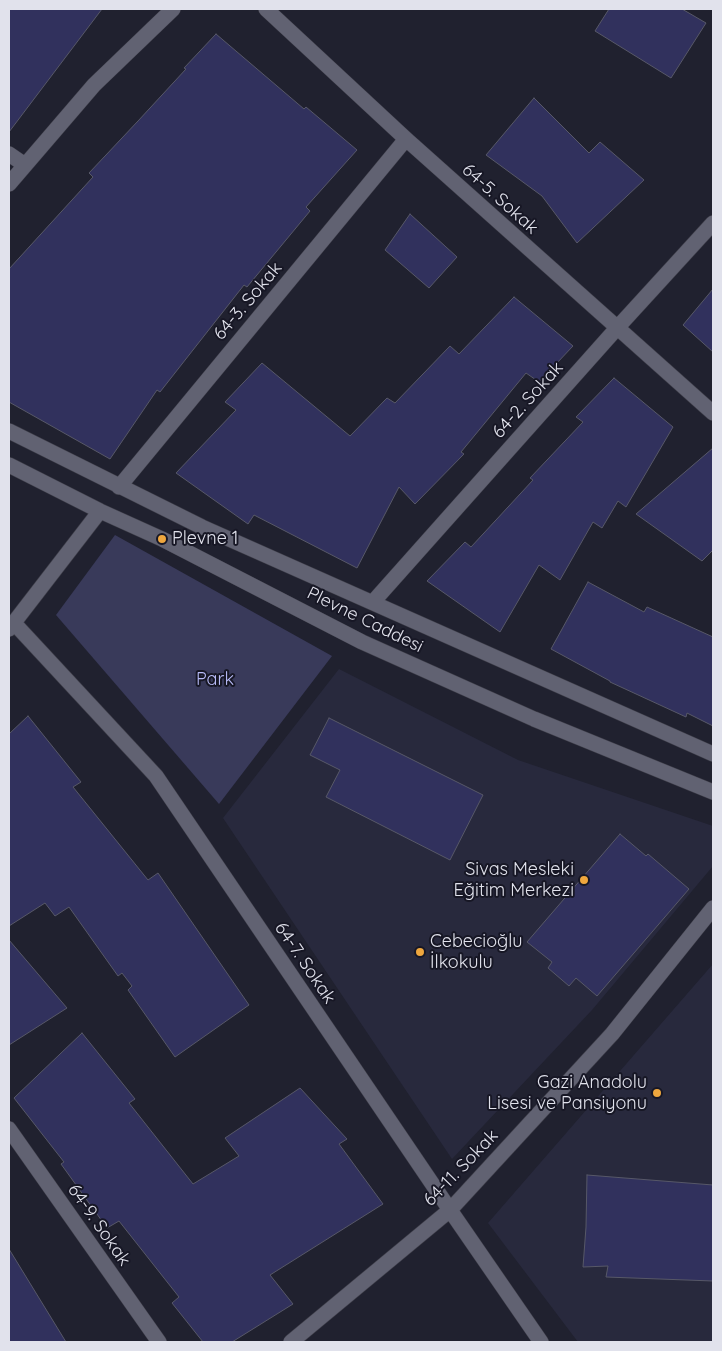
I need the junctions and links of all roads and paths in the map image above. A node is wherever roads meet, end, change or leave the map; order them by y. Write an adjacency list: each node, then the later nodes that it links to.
1 (173, 9): 5 (street)
2 (266, 9): 3 (street, 64-5. Sokak)
3 (406, 139): 8 (street, 64-5. Sokak); 12 (street, 64-3. Sokak)
4 (9, 154): 5 (street)
5 (25, 165): 6 (street)
6 (9, 184)
7 (713, 223): 8 (street, 64-2. Sokak)
8 (617, 328): 9 (street, 64-5. Sokak); 14 (street, 64-2. Sokak)
9 (713, 413)
10 (9, 430): 12 (street, Plevne Caddesi)
11 (9, 465): 13 (street, Plevne Caddesi)
12 (119, 487): 14 (street, Plevne Caddesi)
13 (100, 511): 15 (street); 17 (street, Plevne Caddesi)
14 (373, 602): 16 (street, Plevne Caddesi)
15 (11, 626): 20 (street, 64-7. Sokak)
16 (713, 754)
17 (713, 792)
18 (713, 908): 20 (street, 64-11. Sokak)
19 (9, 1130): 21 (street, 64-9. Sokak)
20 (450, 1210): 22 (street, 64-11. Sokak); 23 (street, 64-7. Sokak)
21 (159, 1342)
22 (291, 1342)
23 (542, 1342)

